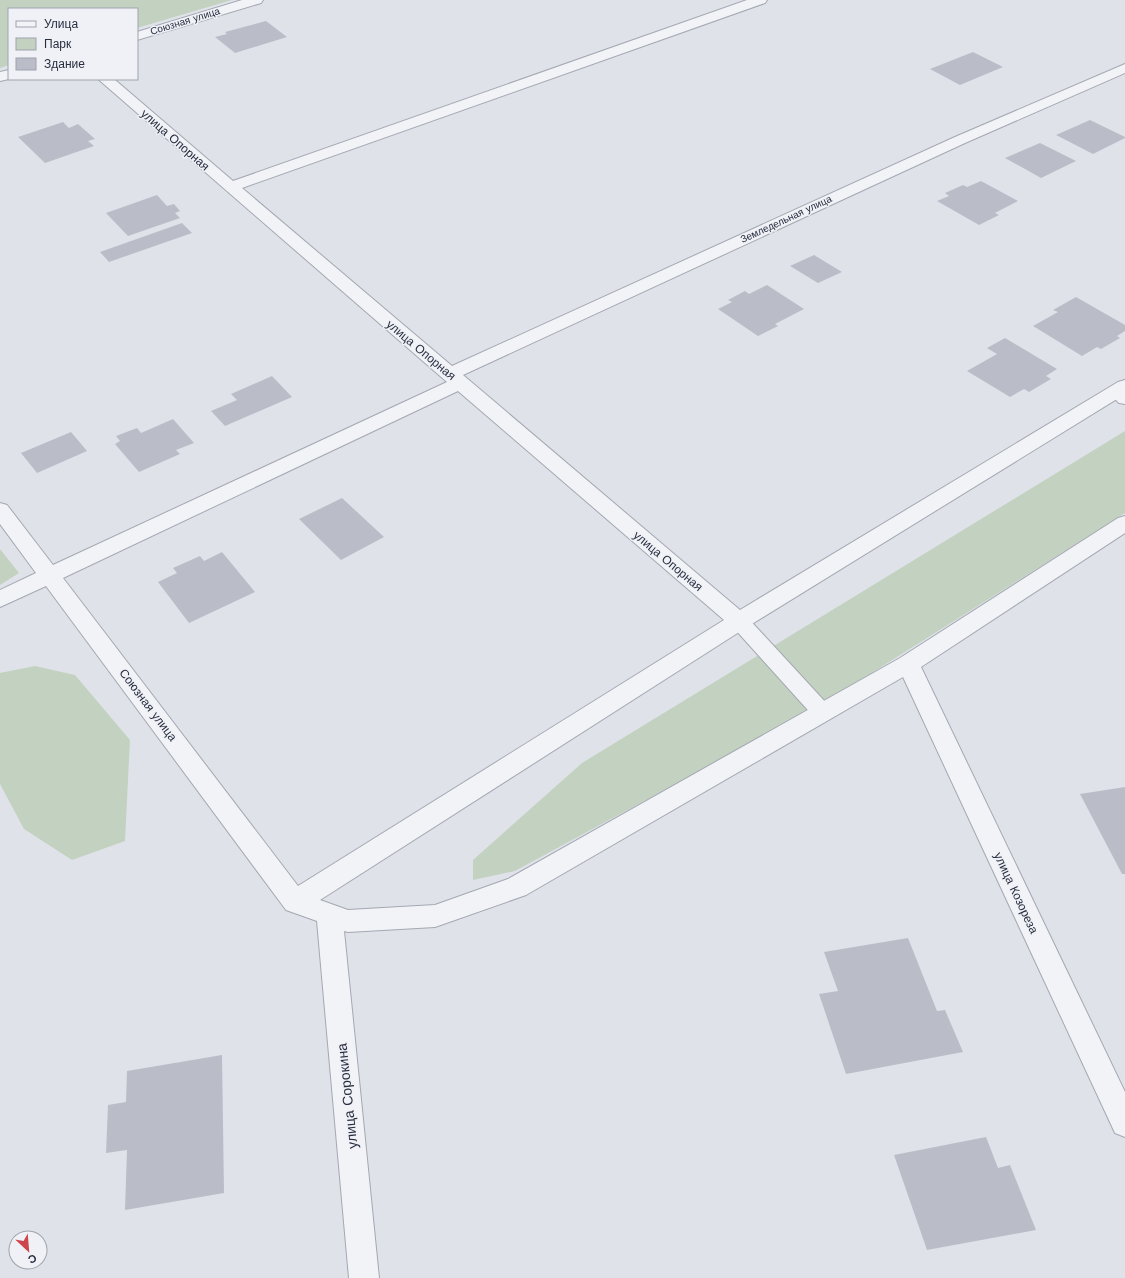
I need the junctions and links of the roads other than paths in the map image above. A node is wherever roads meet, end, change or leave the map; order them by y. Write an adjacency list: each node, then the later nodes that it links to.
1 (256, 0): 3 (street, Союзная улица)
2 (760, 0): 6 (street)
3 (138, 36)
4 (1125, 68): 7 (street, Земледельная улица)
5 (106, 80): 6 (street, улица Опорная)
6 (230, 187): 7 (street, улица Опорная)
7 (454, 378): 11 (street, Земледельная улица); 13 (street, улица Опорная)
8 (1122, 392): 13 (street)
9 (0, 510): 11 (street, Союзная улица)
10 (1125, 524): 14 (street)
11 (51, 576): 12 (street, Земледельная улица); 16 (street, Союзная улица)
12 (0, 600)
13 (738, 621): 15 (lane); 16 (street)
14 (908, 664): 15 (street); 18 (street, улица Козореза)
15 (822, 712): 17 (street)
16 (295, 902): 17 (street)
17 (329, 914): 19 (street, улица Сорокина)
18 (1125, 1123)
19 (364, 1278)

